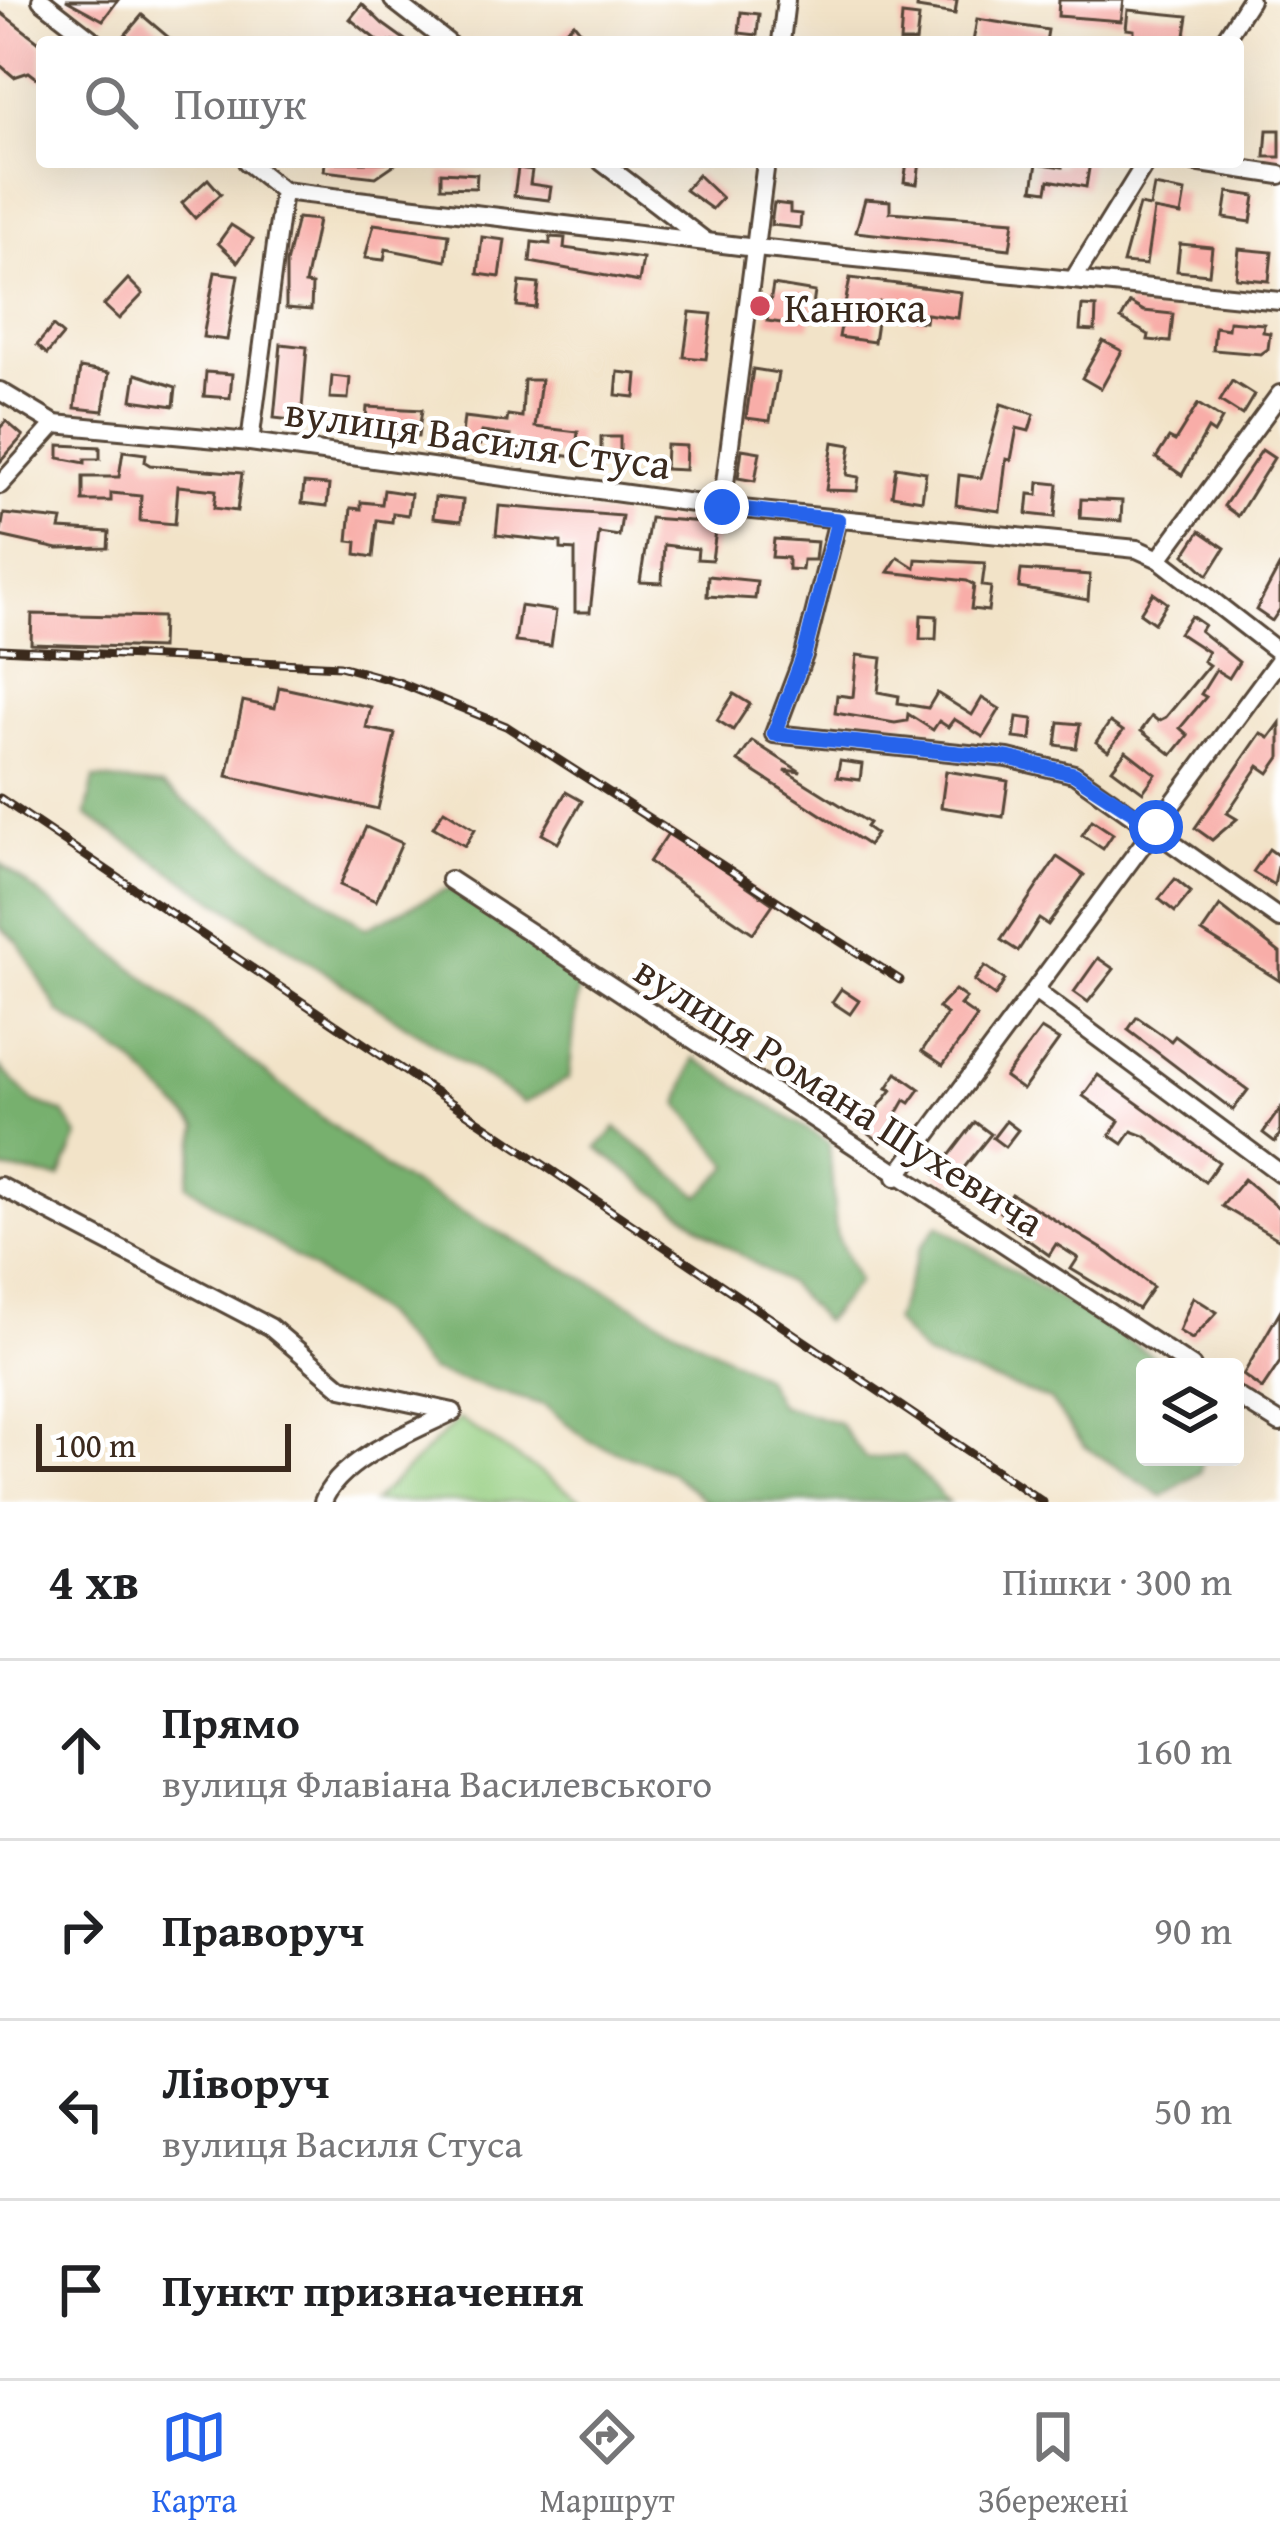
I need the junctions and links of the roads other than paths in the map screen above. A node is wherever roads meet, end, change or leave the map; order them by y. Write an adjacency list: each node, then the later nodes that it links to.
1 (41, 0): 5 (street)
2 (393, 0): 6 (street)
3 (786, 0): 7 (street)
4 (1250, 0): 8 (street)
5 (86, 36)
6 (439, 36)
7 (782, 36)
8 (1226, 36)
9 (255, 168): 15 (street)
10 (610, 168): 16 (street)
11 (765, 168): 17 (street)
12 (1142, 168): 18 (street)
13 (1234, 168): 14 (street)
14 (1280, 175)
15 (284, 191): 16 (street); 23 (street)
16 (704, 241): 17 (street)
17 (756, 248): 18 (street); 25 (street)
18 (1073, 280): 19 (street)
19 (1280, 302)
20 (0, 391): 22 (street, вулиця Василя Стуса)
21 (1280, 394): 27 (street)
22 (55, 424): 23 (street, вулиця Василя Стуса); 24 (street)
23 (250, 442): 25 (street, вулиця Василя Стуса)
24 (0, 485)
25 (722, 507): 26 (street, вулиця Василя Стуса)
26 (838, 520): 27 (street, вулиця Василя Стуса); 29 (street)
27 (1159, 559): 28 (street, вулиця Василя Стуса)
28 (1280, 656): 29 (street)
29 (1156, 827): 31 (street); 32 (street)
30 (450, 880): 34 (street, вулиця Романа Шухевича)
31 (1280, 919)
32 (1035, 991): 33 (street); 34 (street)
33 (1280, 1173)
34 (896, 1178): 36 (street, вулиця Романа Шухевича)
35 (0, 1186): 39 (street)
36 (1178, 1358)
37 (1244, 1401): 38 (street)
38 (1280, 1423)
39 (322, 1502)

